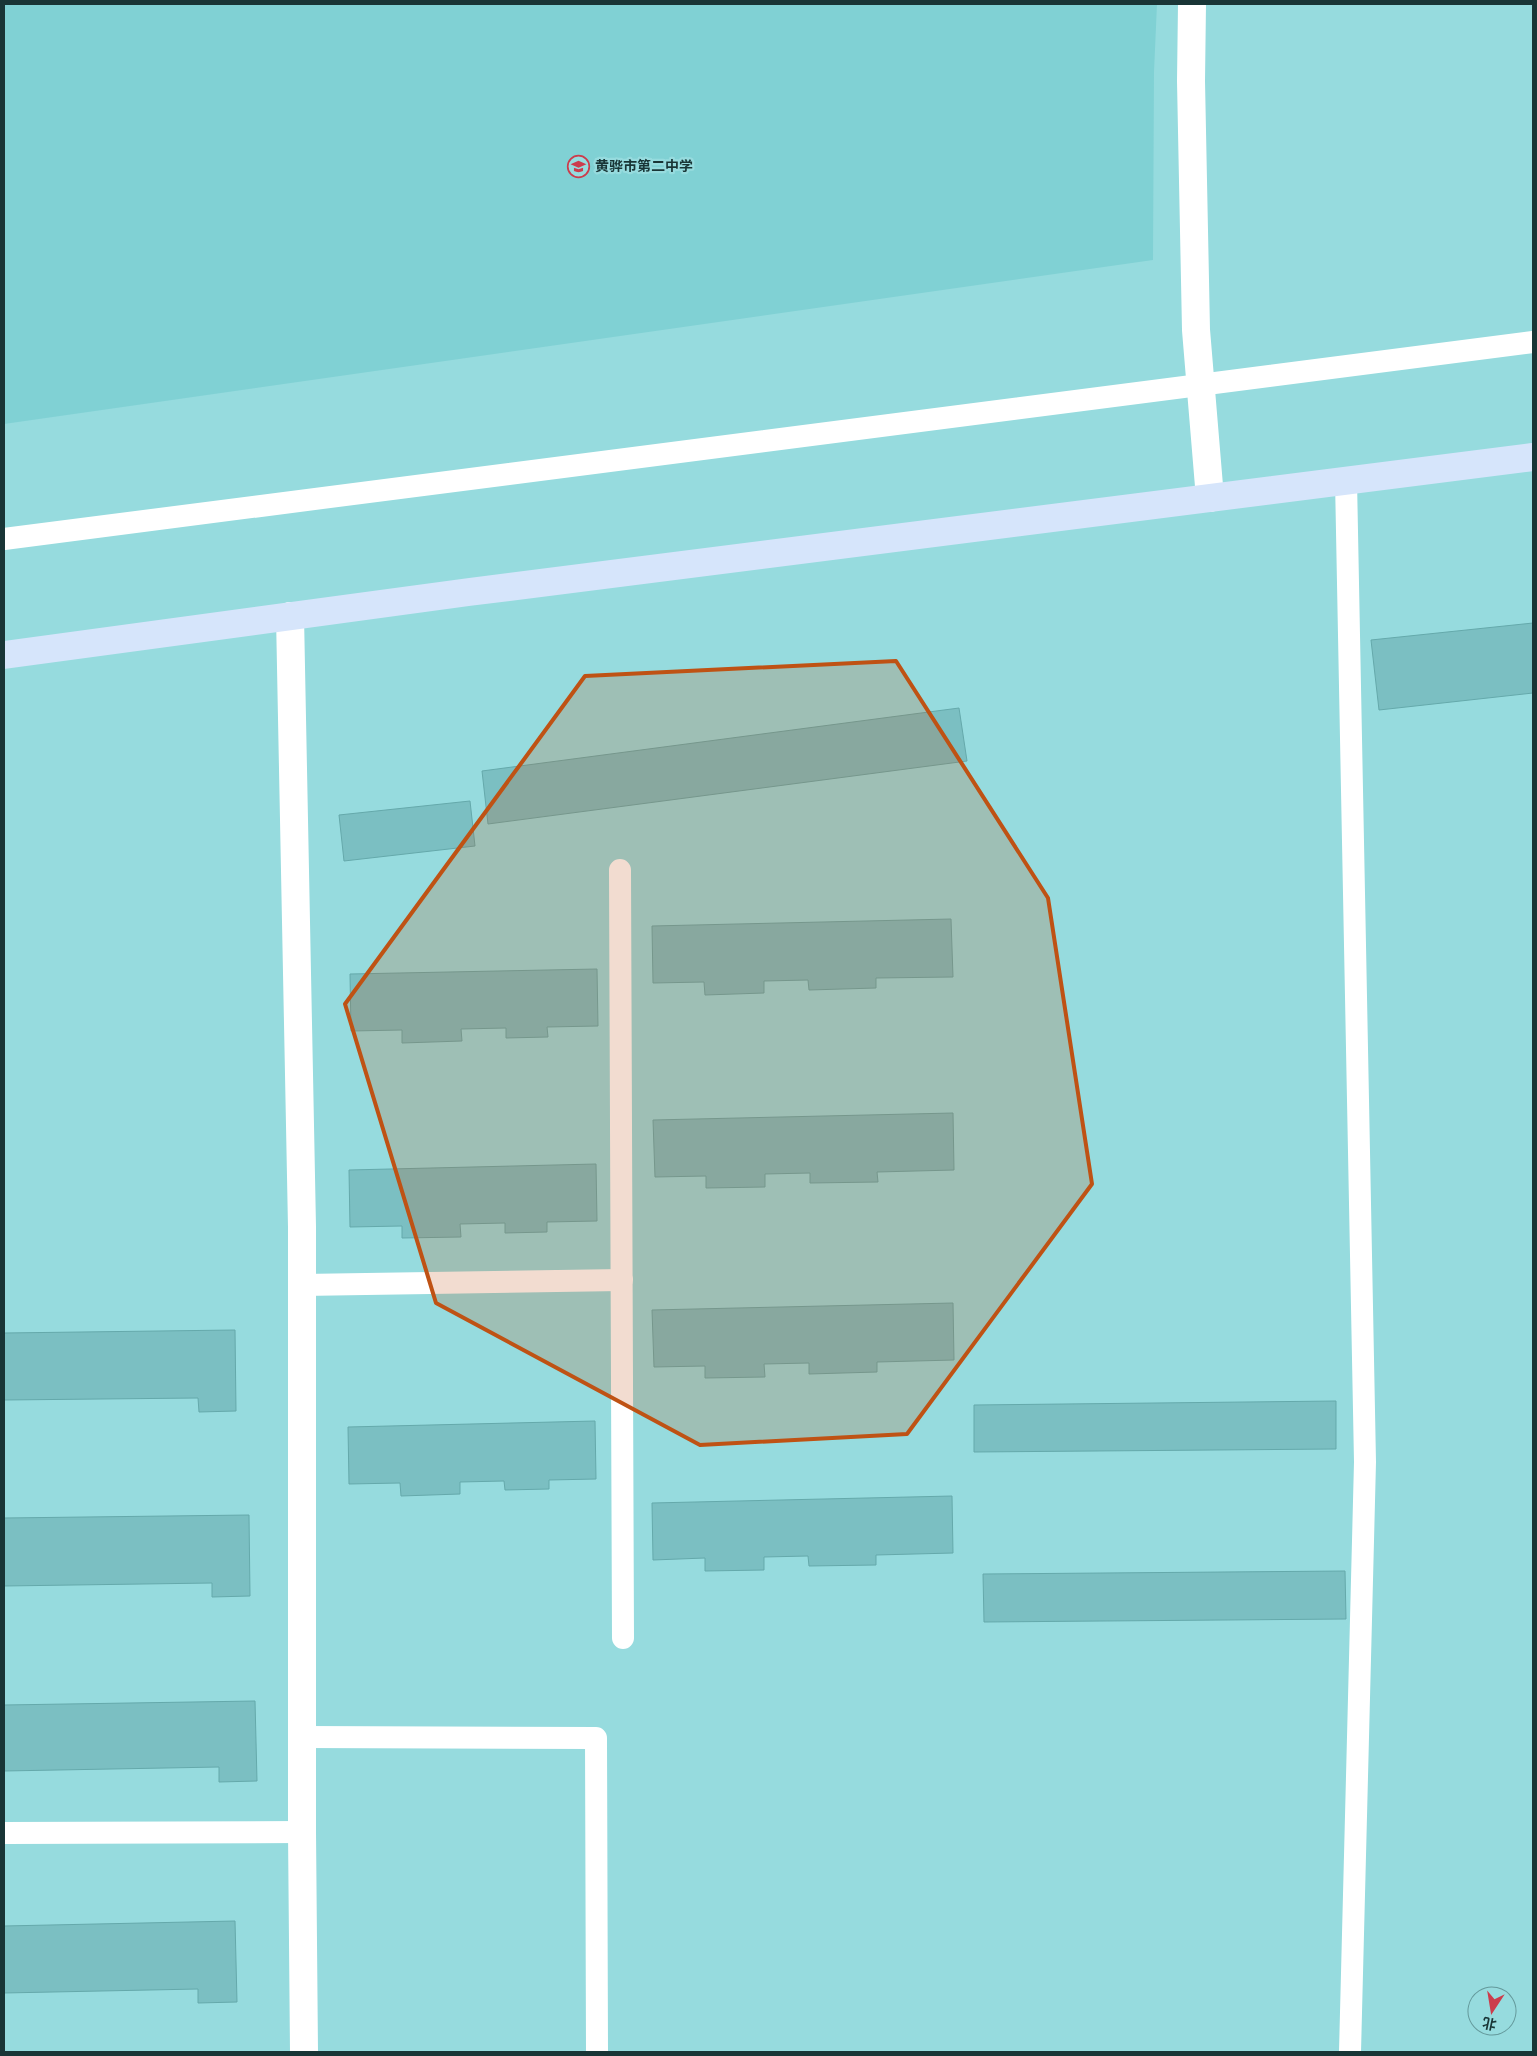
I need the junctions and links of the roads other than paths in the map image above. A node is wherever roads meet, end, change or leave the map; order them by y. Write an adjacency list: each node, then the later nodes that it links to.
1 (1192, 4): 3 (street)
2 (1533, 342): 3 (lane)
3 (1200, 385): 6 (street); 7 (lane)
4 (1533, 457): 5 (street)
5 (1346, 480): 6 (street); 19 (lane)
6 (1210, 498): 8 (street)
7 (4, 540)
8 (290, 616): 9 (street); 12 (street)
9 (4, 654)
10 (620, 870): 11 (lane)
11 (622, 1280): 12 (lane); 13 (lane)
12 (302, 1285): 14 (street)
13 (623, 1638)
14 (302, 1737): 15 (street); 18 (lane)
15 (302, 1832): 16 (lane); 17 (street)
16 (4, 1833)
17 (304, 2052)
18 (598, 2052)
19 (1350, 2052)

